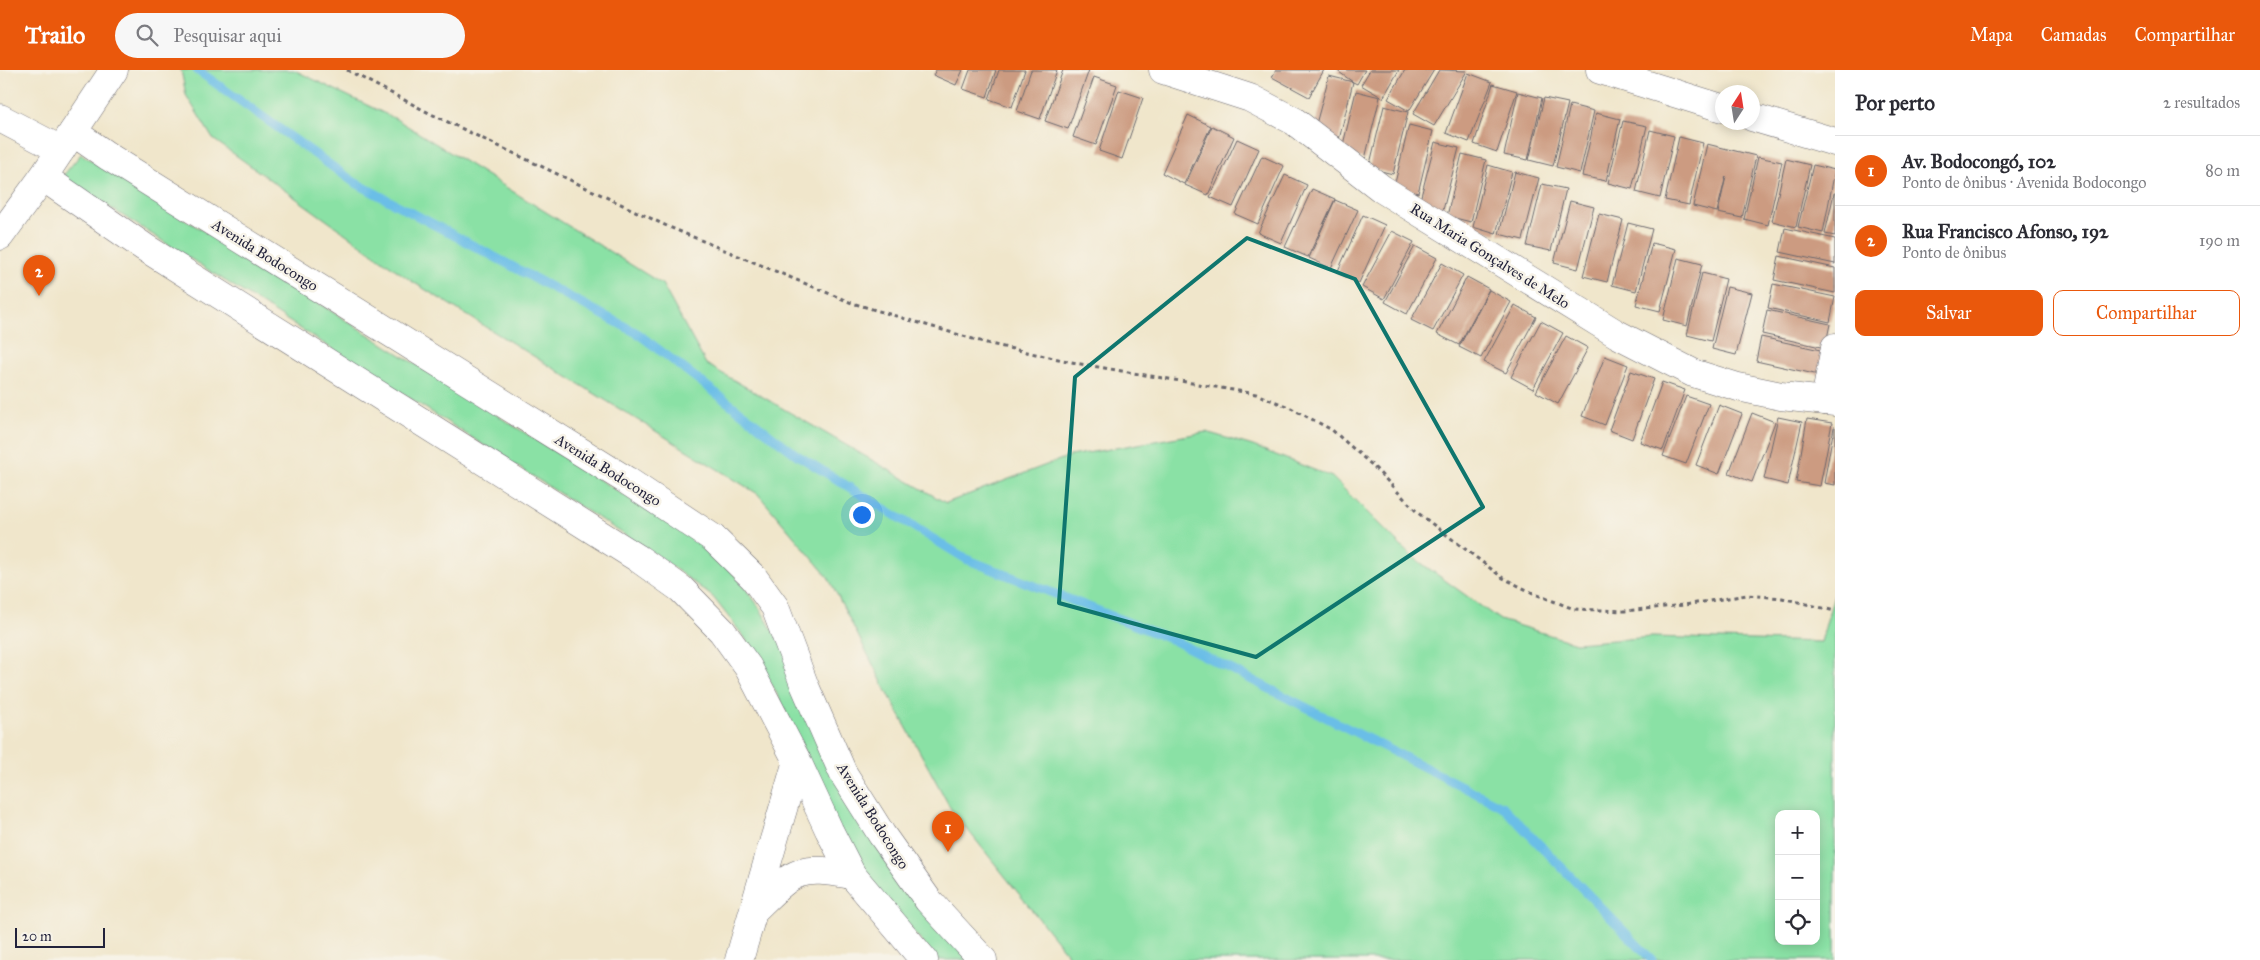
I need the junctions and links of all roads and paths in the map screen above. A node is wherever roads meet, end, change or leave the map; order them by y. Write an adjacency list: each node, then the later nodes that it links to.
1 (114, 70): 8 (street)
2 (347, 70): 14 (path)
3 (1163, 70): 13 (street, Rua Maria Gonçalves de Melo)
4 (1600, 70): 5 (street)
5 (1715, 106)
6 (0, 118): 8 (street, Avenida Bodocongo)
7 (1760, 119): 9 (street)
8 (67, 141): 10 (street); 20 (street, Avenida Bodocongo)
9 (1835, 142)
10 (43, 178): 11 (street); 15 (street)
11 (0, 236)
12 (1835, 347): 13 (street)
13 (1830, 402)
14 (1835, 611)
15 (797, 761): 16 (street); 17 (street)
16 (852, 875): 17 (street); 19 (street)
17 (752, 912): 18 (street)
18 (739, 960)
19 (924, 960)
20 (984, 960)

